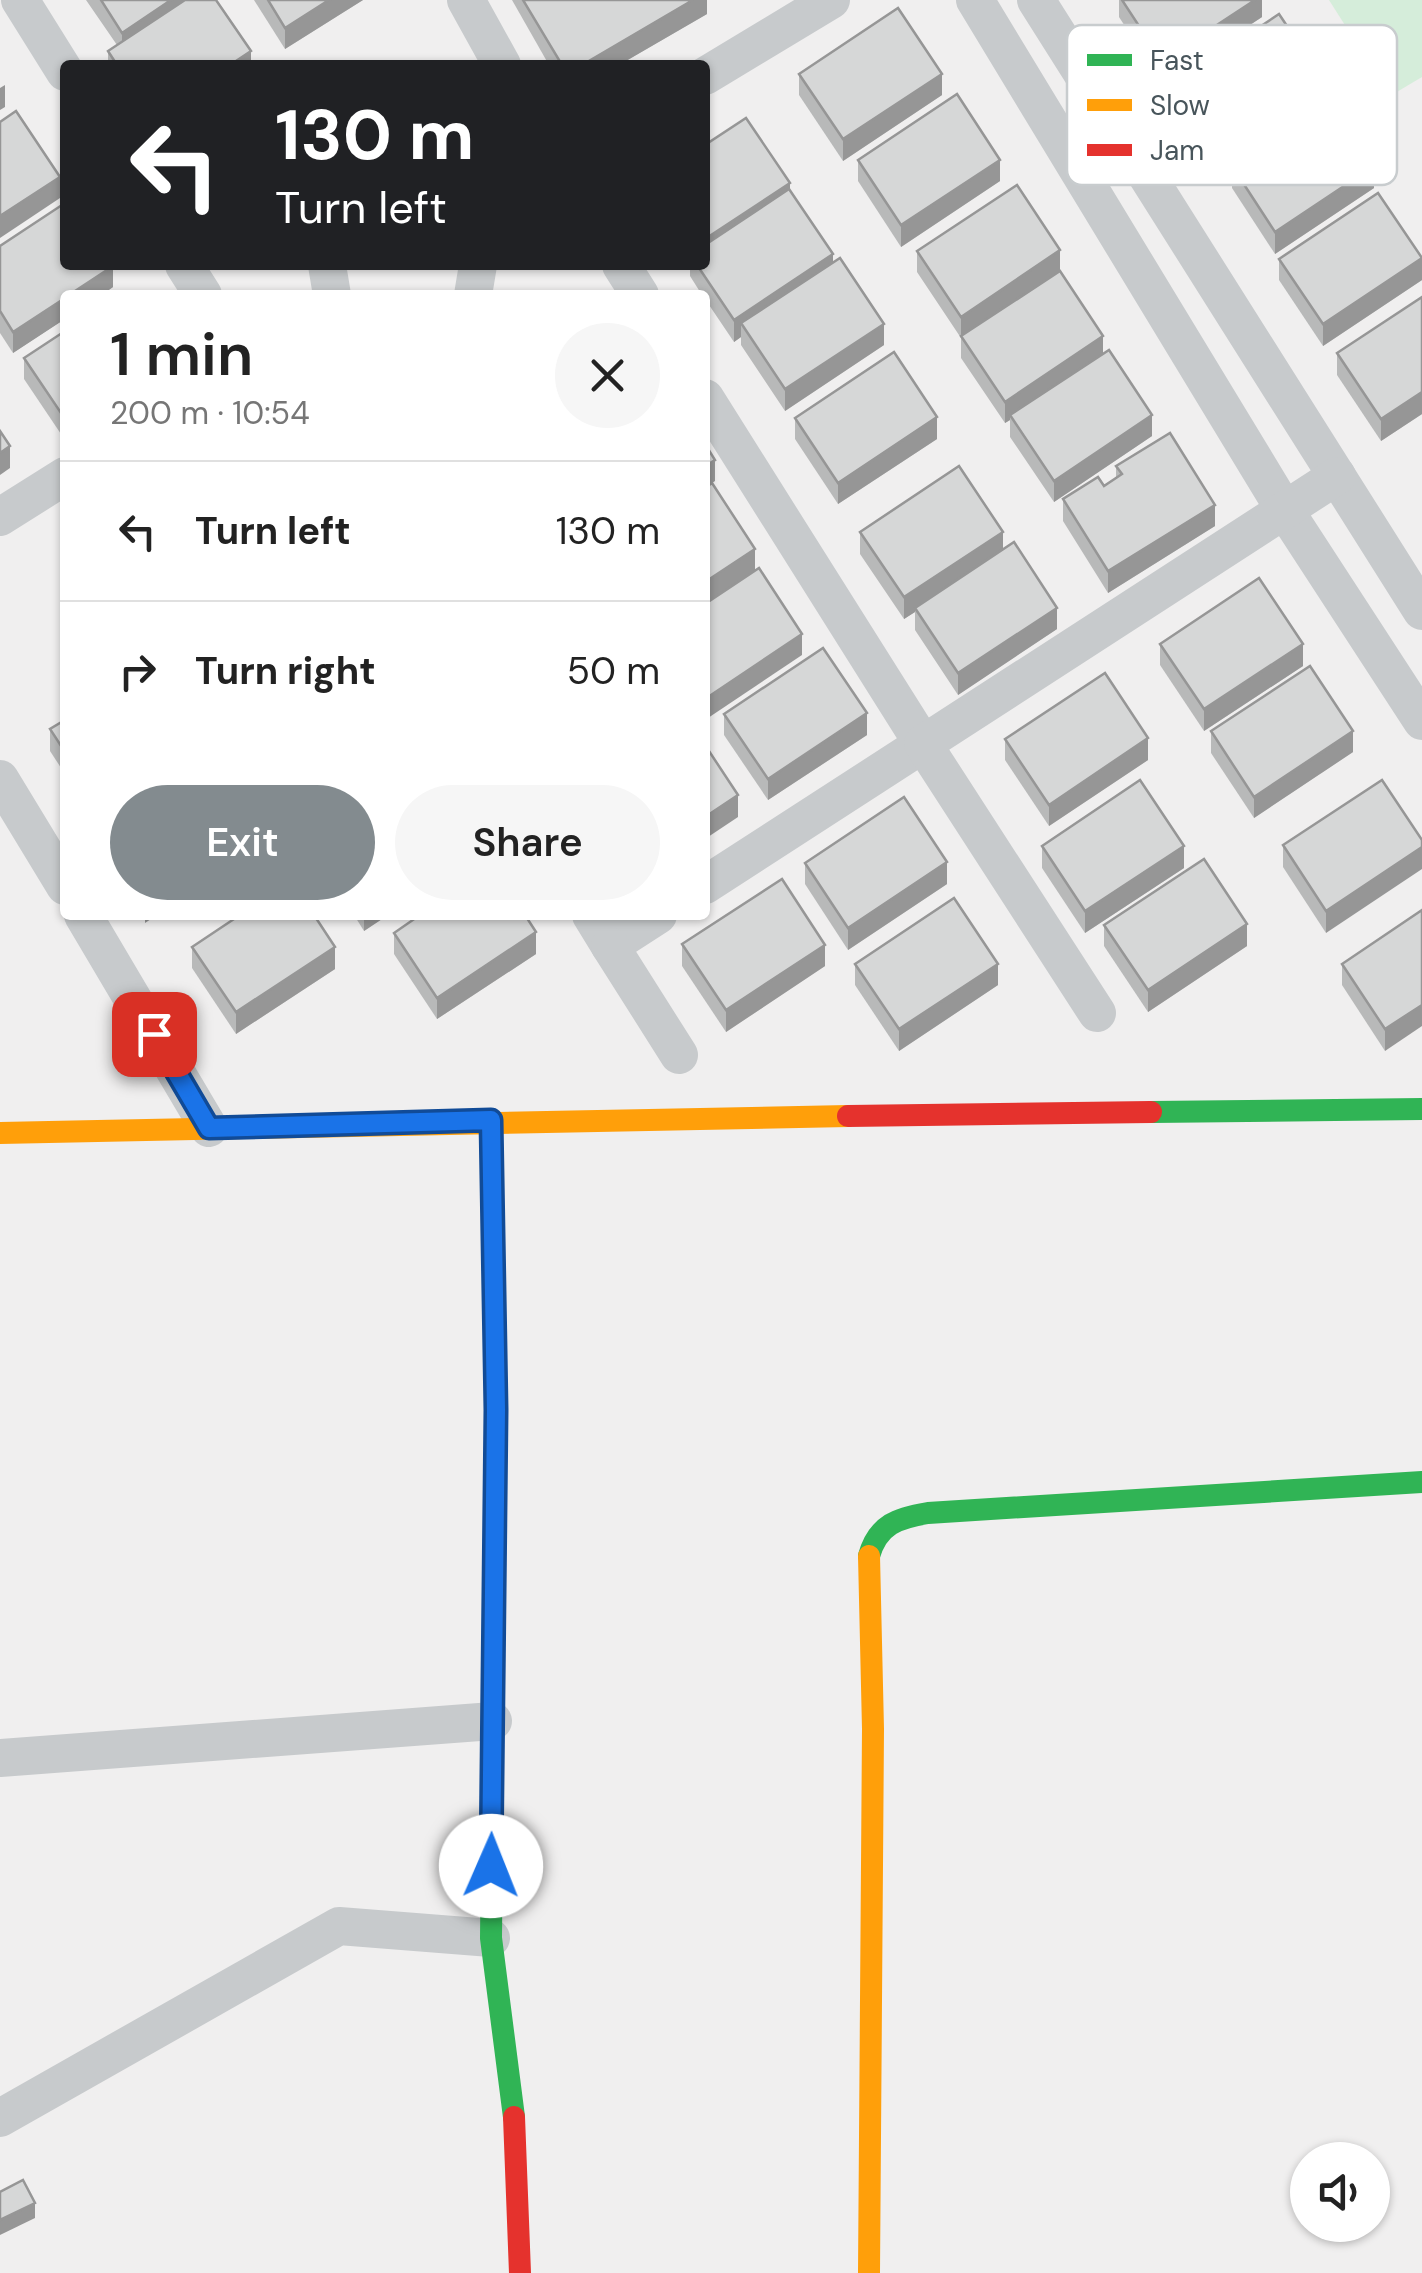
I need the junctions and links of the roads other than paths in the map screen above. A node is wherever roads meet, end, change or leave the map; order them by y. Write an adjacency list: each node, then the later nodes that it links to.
1 (20, 0): 8 (street)
2 (466, 0): 7 (street)
3 (832, 0): 9 (street)
4 (975, 0): 10 (street)
5 (1036, 0): 6 (street)
6 (1067, 49)
7 (499, 60)
8 (60, 64)
9 (710, 73)
10 (1067, 152)
11 (1087, 185): 16 (street)
12 (1153, 185): 14 (street)
13 (710, 406): 20 (street)
14 (1337, 476): 16 (street); 18 (street)
15 (60, 479): 17 (street)
16 (1284, 509): 19 (street); 20 (street)
17 (0, 517)
18 (1422, 610)
19 (1422, 721)
20 (923, 744): 23 (street); 27 (street)
21 (0, 779): 22 (street)
22 (60, 878)
23 (710, 881)
24 (85, 920): 31 (street)
25 (639, 920): 26 (street)
26 (601, 930): 28 (street)
27 (1097, 1013)
28 (679, 1055)
29 (1422, 1108): 30 (street)
30 (491, 1120): 31 (street); 34 (street)
31 (209, 1128): 32 (street)
32 (0, 1133)
33 (1422, 1482): 39 (street)
34 (493, 1721): 35 (street); 36 (street)
35 (0, 1758)
36 (490, 1938): 37 (street); 38 (street)
37 (0, 2118)
38 (520, 2273)
39 (869, 2273)

